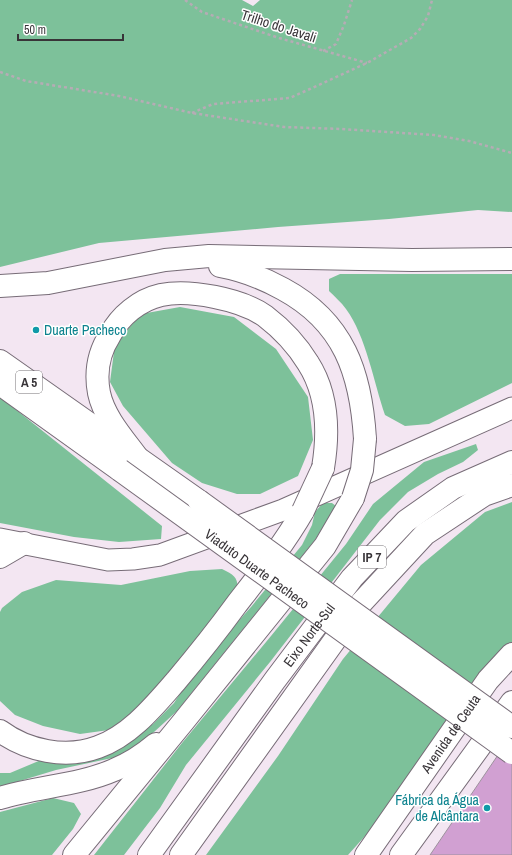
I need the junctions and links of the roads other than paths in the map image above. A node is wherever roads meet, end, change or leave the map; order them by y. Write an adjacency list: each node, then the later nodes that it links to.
1 (512, 259): 2 (highway)
2 (137, 265): 3 (highway); 15 (highway, bridge)
3 (0, 286)
4 (0, 361): 8 (highway, Viaduto Duarte Pacheco / A 5)
5 (1, 384): 8 (highway, Viaduto Duarte Pacheco)
6 (512, 408): 11 (main road)
7 (512, 462): 21 (highway, Eixo Norte-Sul / IP 7)
8 (137, 466): 16 (highway, Viaduto Duarte Pacheco, bridge); 17 (highway, bridge); 18 (highway, Viaduto Duarte Pacheco, bridge)
9 (512, 485): 22 (highway, Eixo Norte-Sul / IP 7)
10 (0, 539): 11 (main road)
11 (24, 543): 12 (highway)
12 (0, 556)
13 (512, 654): 23 (highway, Avenida de Ceuta)
14 (512, 702): 24 (highway)
15 (183, 722): 19 (highway); 20 (highway)
16 (512, 727)
17 (0, 732)
18 (512, 753)
19 (0, 798)
20 (74, 855)
21 (149, 855)
22 (181, 855)
23 (366, 855)
24 (401, 855)

